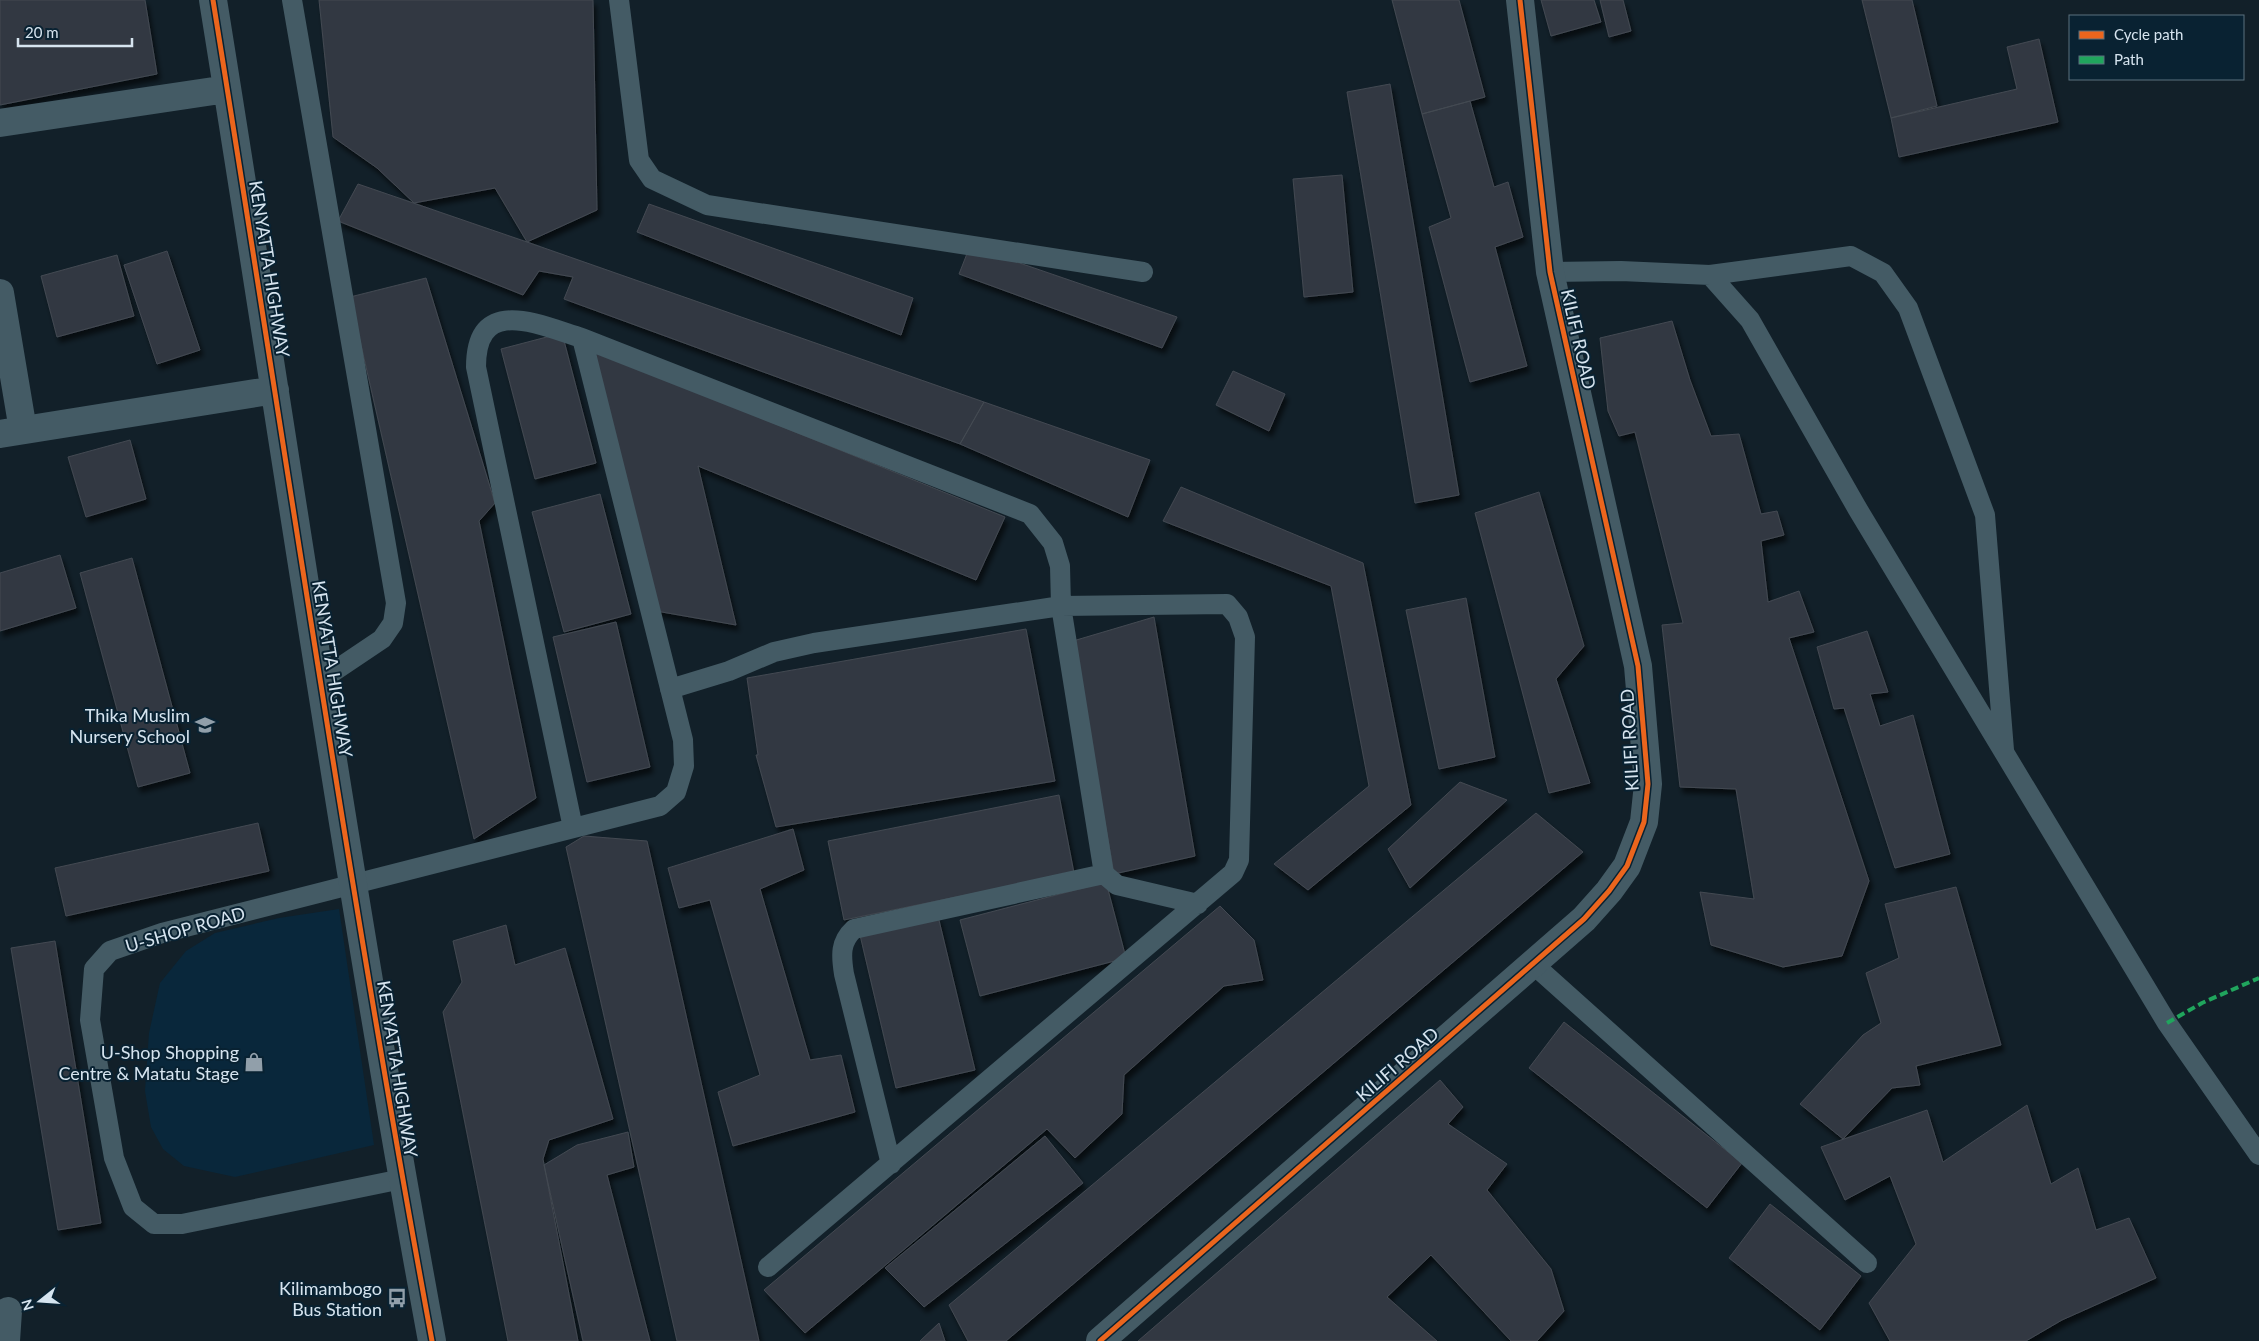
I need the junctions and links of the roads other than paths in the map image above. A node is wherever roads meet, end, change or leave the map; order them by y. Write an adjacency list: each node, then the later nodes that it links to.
1 (213, 0): 5 (street, KENYATTA HIGHWAY)
2 (292, 0): 15 (lane)
3 (619, 0): 7 (lane)
4 (1520, 0): 8 (street, KILIFI ROAD)
5 (227, 89): 6 (street); 12 (street, KENYATTA HIGHWAY)
6 (0, 122)
7 (1143, 272)
8 (1550, 272): 9 (lane); 22 (street, KILIFI ROAD)
9 (1710, 275): 17 (lane); 17 (lane)
10 (0, 294): 13 (street)
11 (582, 338): 14 (lane); 16 (lane, U-SHOP ROAD); 18 (lane)
12 (275, 390): 13 (street); 15 (street, KENYATTA HIGHWAY)
13 (11, 432)
14 (1061, 606): 16 (lane); 19 (lane); 21 (lane)
15 (321, 680): 20 (street, KENYATTA HIGHWAY)
16 (670, 689): 18 (lane, U-SHOP ROAD)
17 (2004, 754): 23 (lane)
18 (573, 828): 20 (lane, U-SHOP ROAD)
19 (1104, 874): 21 (lane); 24 (lane)
20 (353, 883): 25 (street, KENYATTA HIGHWAY); 25 (lane, U-SHOP ROAD)
21 (1198, 904): 24 (lane)
22 (1532, 964): 26 (lane); 31 (street, KILIFI ROAD)
23 (2259, 1155)
24 (891, 1164): 27 (lane)
25 (402, 1178): 30 (street, KENYATTA HIGHWAY)
26 (1866, 1263)
27 (768, 1267)
28 (8, 1311): 29 (street)
29 (6, 1341)
30 (432, 1341)
31 (1100, 1341)

